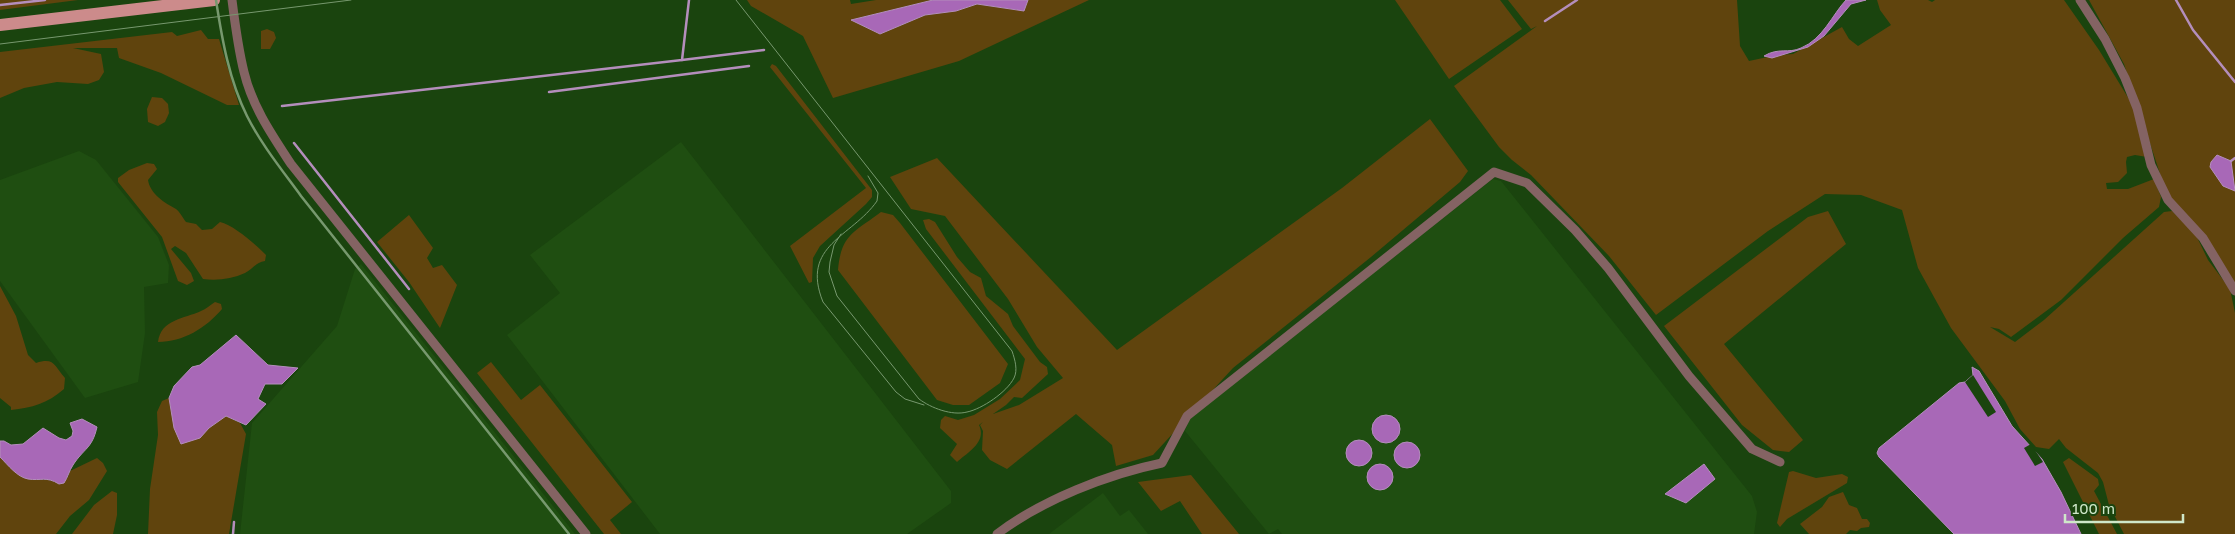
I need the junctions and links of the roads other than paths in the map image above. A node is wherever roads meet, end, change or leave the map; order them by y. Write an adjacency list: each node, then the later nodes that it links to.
1 (135, 0): 5 (main road)
2 (214, 0): 6 (main road)
3 (232, 0): 9 (street)
4 (2080, 0): 7 (street)
5 (0, 17)
6 (0, 25)
7 (2235, 289)
8 (1780, 462): 10 (street)
9 (586, 534)
10 (997, 534)

